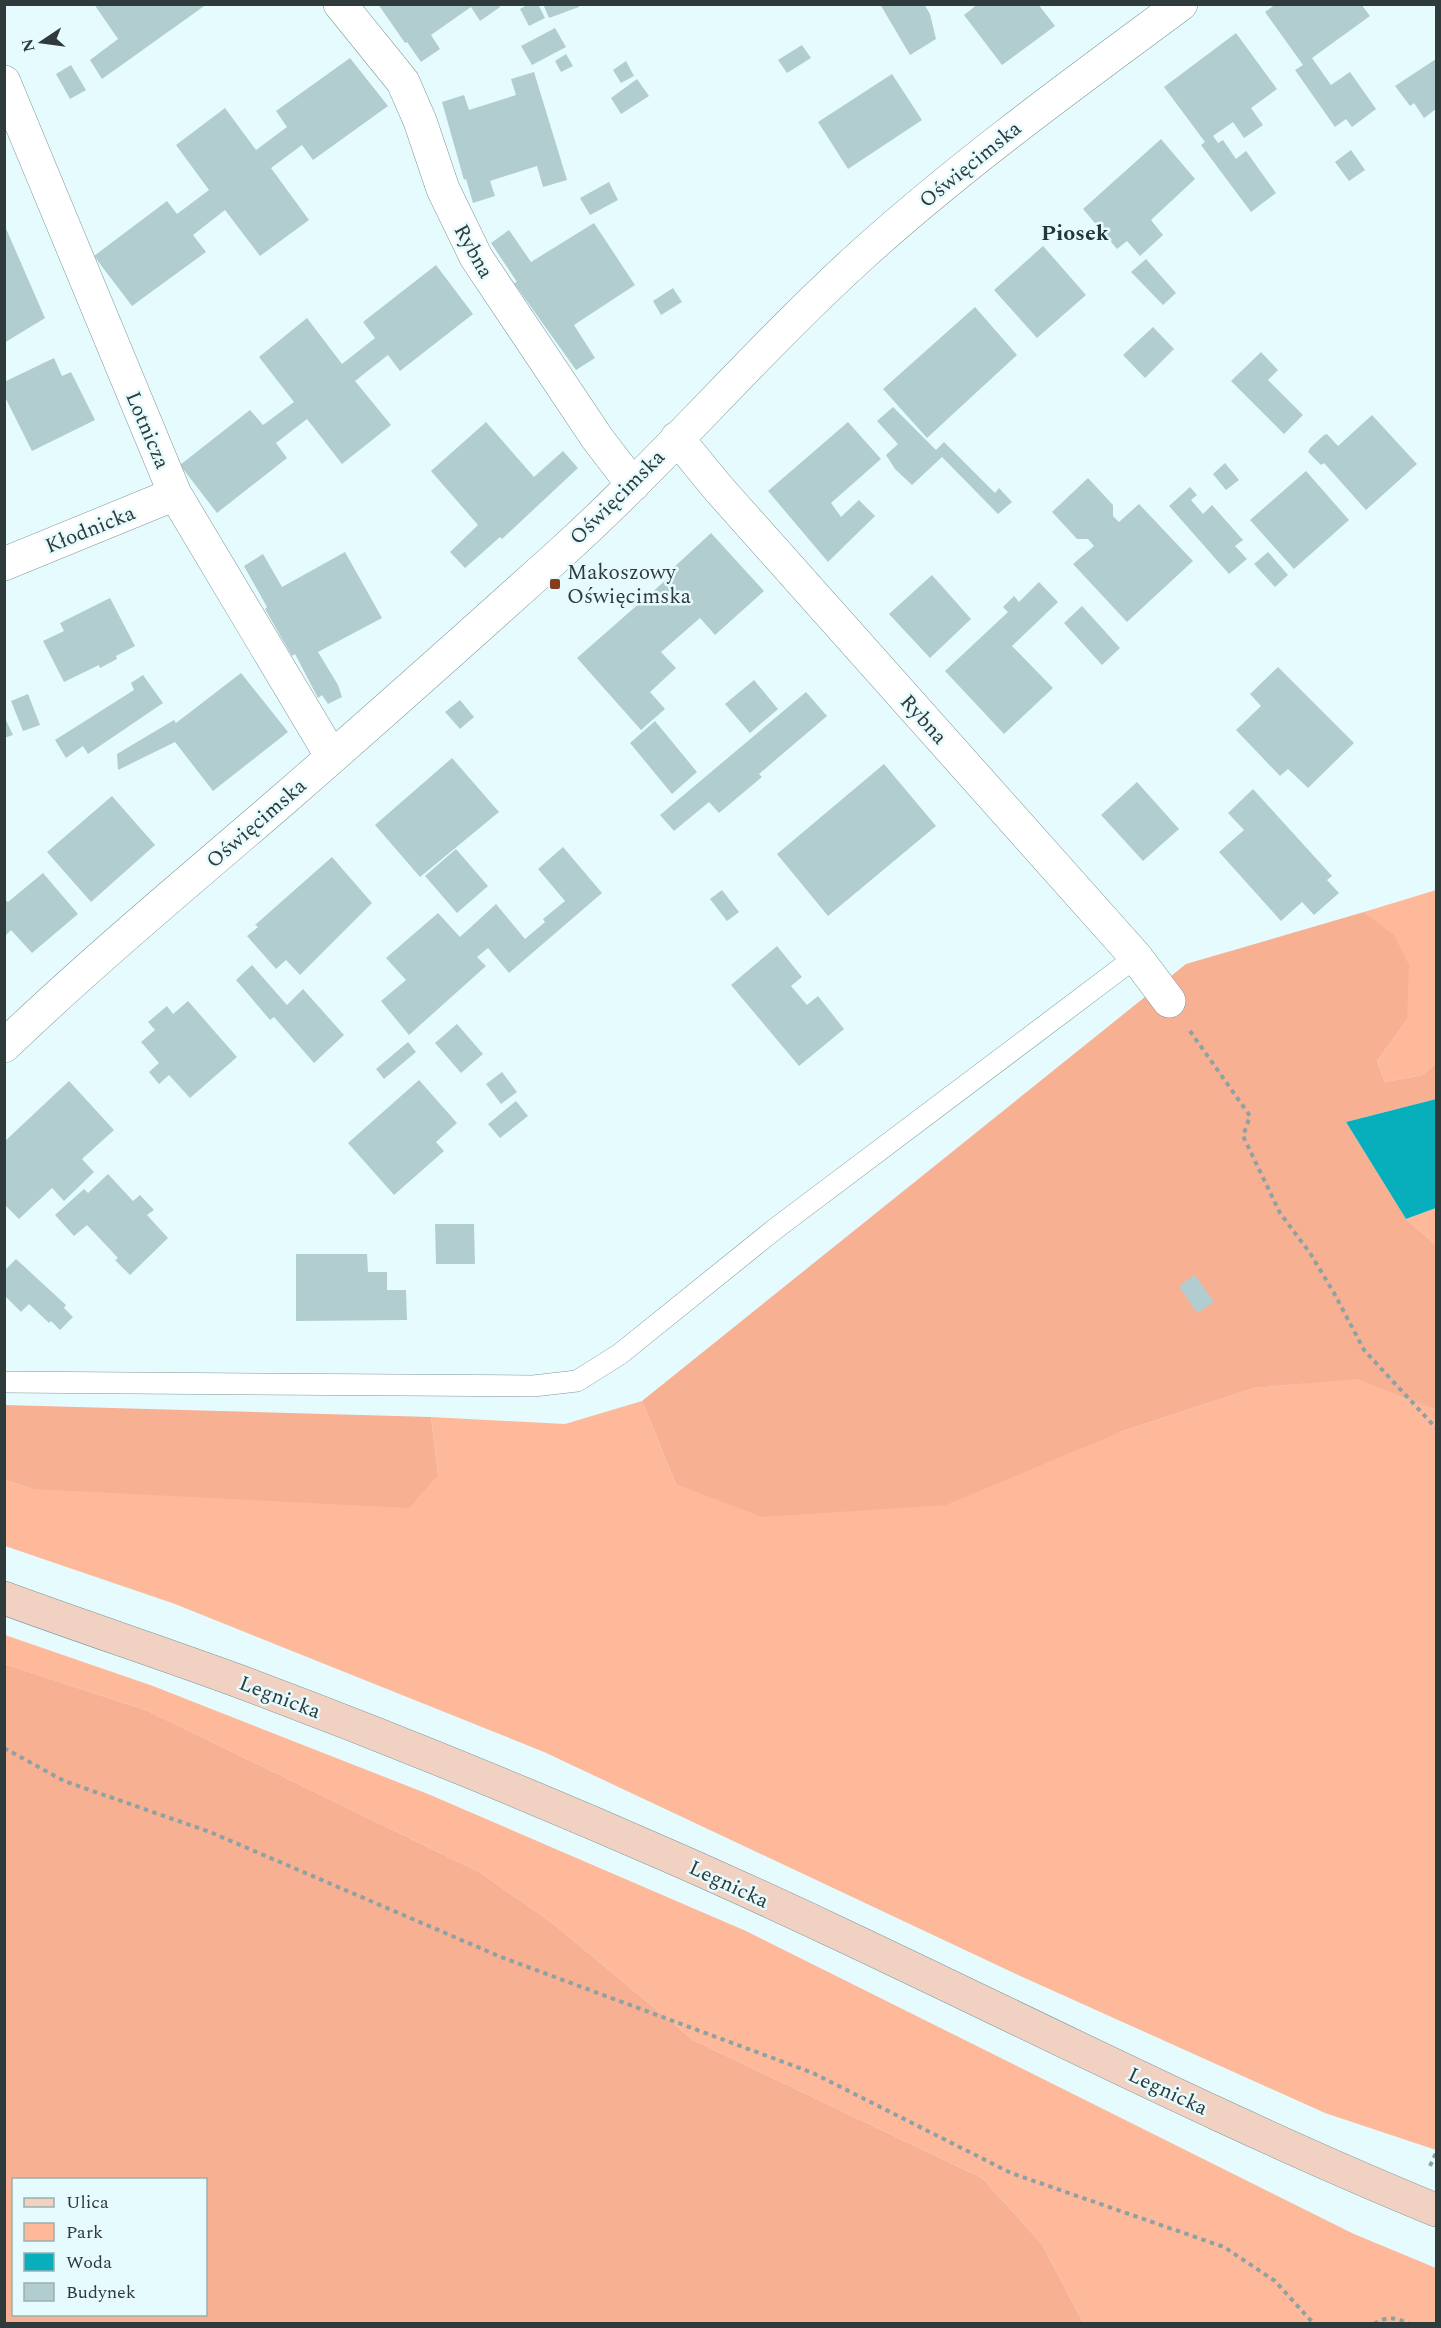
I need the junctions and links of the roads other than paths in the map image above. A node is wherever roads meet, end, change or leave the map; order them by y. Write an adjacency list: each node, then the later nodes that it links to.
1 (340, 4): 5 (street, Rybna)
2 (1181, 4): 4 (street, Oświęcimska)
3 (4, 82): 6 (street, Lotnicza)
4 (677, 438): 5 (street, Oświęcimska); 9 (street, Rybna)
5 (633, 485): 8 (street, Oświęcimska)
6 (175, 494): 7 (street, Kłodnicka); 8 (street, Lotnicza)
7 (4, 564)
8 (332, 757): 11 (street, Oświęcimska)
9 (1136, 957): 10 (street, Rybna); 12 (lane)
10 (1169, 1001)
11 (4, 1046)
12 (4, 1382)
13 (4, 1598): 14 (main road, Legnicka)
14 (1437, 2210)

